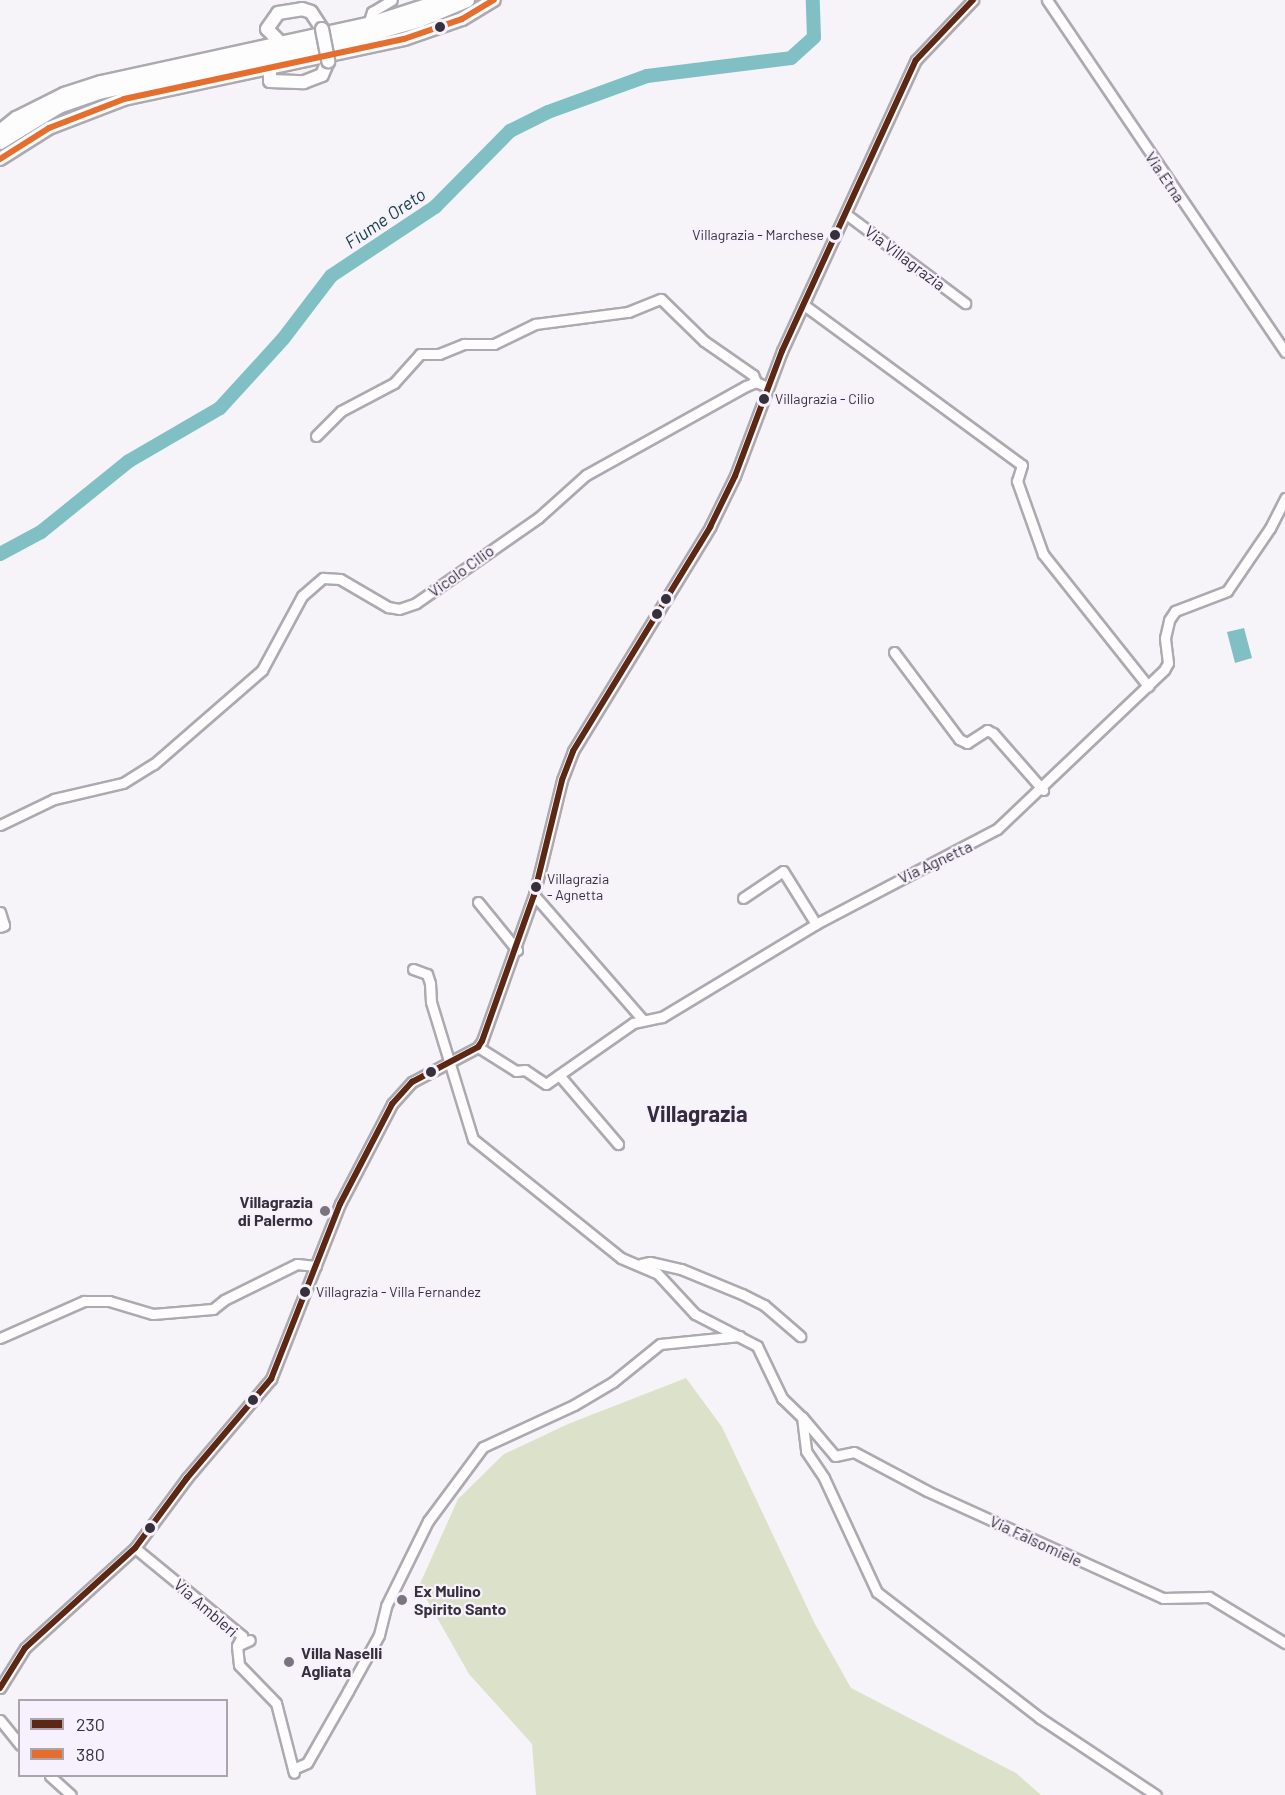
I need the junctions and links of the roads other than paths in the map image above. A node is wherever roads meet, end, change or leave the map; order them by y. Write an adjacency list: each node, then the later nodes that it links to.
1 (392, 0): 7 (street)
2 (442, 0): 7 (main road)
3 (467, 0): 11 (main road)
4 (495, 0): 9 (main road)
5 (973, 0): 13 (street, Via Villagrazia)
6 (1047, 0): 16 (street, Via Etna)
7 (368, 24): 8 (main road)
8 (280, 42): 9 (main road, bridge); 10 (main road)
9 (270, 68): 12 (main road)
10 (0, 131)
11 (0, 142)
12 (0, 159)
13 (846, 214): 14 (street, Via Villagrazia); 15 (street, Via Villagrazia)
14 (965, 303)
15 (804, 304): 18 (street, Via Villagrazia); 22 (street)
16 (1285, 352)
17 (756, 382): 18 (street); 19 (street); 24 (street, Vicolo Cilio)
18 (767, 387): 25 (street, Via Villagrazia)
19 (316, 436)
20 (1285, 498): 22 (street, Via Agnetta)
21 (894, 652): 23 (street)
22 (1148, 686): 23 (street, Via Agnetta)
23 (1042, 790): 29 (street, Via Agnetta)
24 (0, 825)
25 (534, 895): 31 (street, Via Villagrazia); 33 (street)
26 (743, 898): 29 (street)
27 (478, 902): 31 (street)
28 (0, 912): 30 (street)
29 (816, 924): 33 (street, Via Agnetta)
30 (0, 927)
31 (517, 950): 34 (street, Via Villagrazia)
32 (413, 969): 35 (street)
33 (642, 1019): 36 (street, Via Agnetta)
34 (477, 1047): 35 (street); 36 (street)
35 (449, 1063): 38 (street); 39 (street)
36 (559, 1075): 37 (street)
37 (618, 1144)
38 (316, 1266): 42 (street); 44 (street)
39 (640, 1266): 40 (street); 41 (street)
40 (740, 1336): 43 (street); 47 (street, Via Ambleri)
41 (800, 1336)
42 (0, 1338)
43 (802, 1417): 46 (street, Via Falsomiele); 53 (street)
44 (135, 1548): 47 (street, Via Ambleri); 48 (street)
45 (250, 1640): 47 (street)
46 (1285, 1643)
47 (237, 1646)
48 (0, 1688)
49 (0, 1720): 50 (street)
50 (18, 1742)
51 (51, 1777): 52 (street)
52 (71, 1795)
53 (1156, 1795)

